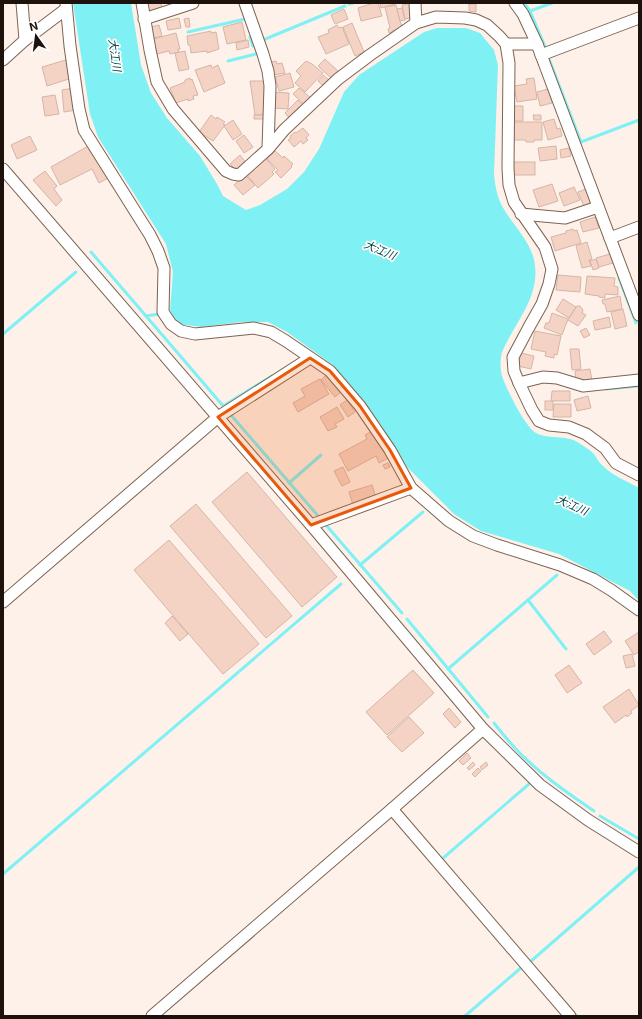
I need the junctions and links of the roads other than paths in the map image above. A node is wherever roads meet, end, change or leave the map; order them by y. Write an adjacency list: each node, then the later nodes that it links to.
1 (22, 3): 11 (street)
2 (142, 3): 9 (street)
3 (193, 3): 9 (street)
4 (245, 3): 15 (street)
5 (415, 3): 10 (street)
6 (515, 3): 13 (street)
7 (66, 6): 11 (street); 22 (street)
8 (639, 18): 13 (street)
9 (144, 19): 15 (street)
10 (416, 23): 12 (street); 15 (street)
11 (25, 40): 14 (street)
12 (506, 44): 13 (street); 18 (street)
13 (539, 49): 17 (street)
14 (3, 60)
15 (268, 149)
16 (3, 169): 25 (street)
17 (598, 207): 18 (street); 20 (street)
18 (521, 214): 24 (street)
19 (639, 227): 20 (street)
20 (610, 238): 21 (street)
21 (639, 315)
22 (310, 358): 25 (street); 27 (street)
23 (639, 380): 24 (street)
24 (519, 383): 26 (street)
25 (218, 417): 28 (street); 29 (street)
26 (639, 475)
27 (411, 488): 28 (street); 30 (street)
28 (311, 525): 31 (street)
29 (3, 602)
30 (639, 610)
31 (483, 729): 32 (street); 33 (street)
32 (392, 809): 34 (street); 35 (street)
33 (639, 852)
34 (152, 1016)
35 (570, 1016)

